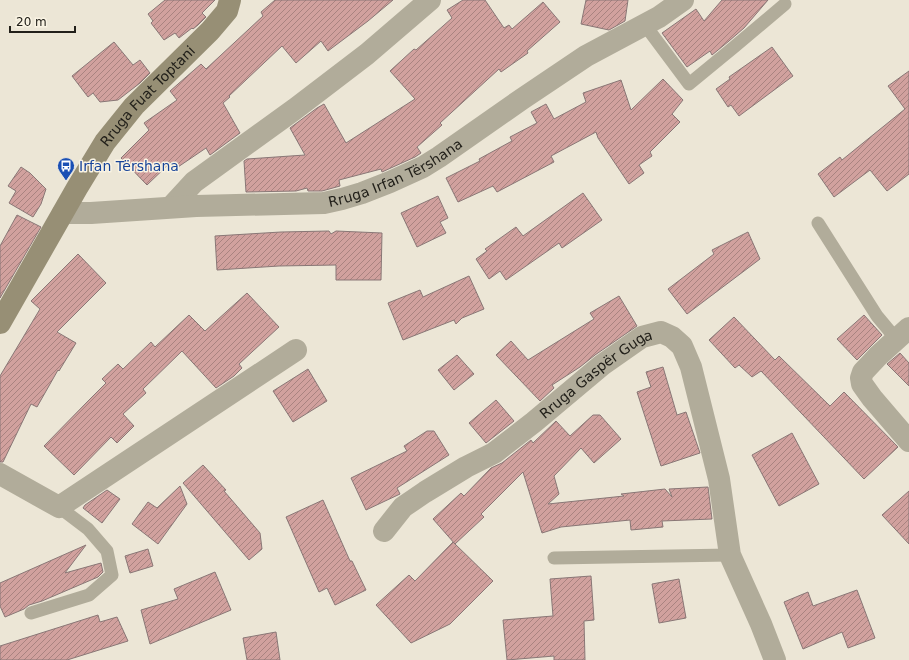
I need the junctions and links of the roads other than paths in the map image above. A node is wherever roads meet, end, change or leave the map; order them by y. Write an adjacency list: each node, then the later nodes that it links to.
1 (230, 0): 7 (street, Rruga Fuat Toptani)
2 (430, 0): 6 (street)
3 (683, 0): 5 (street, Rruga Irfan Tërshana)
4 (785, 4): 5 (lane)
5 (645, 25): 6 (street, Rruga Irfan Tërshana)
6 (171, 207): 7 (street, Rruga Irfan Tërshana)
7 (64, 213): 9 (street, Rruga Fuat Toptani)
8 (818, 223): 10 (lane)
9 (0, 323)
10 (903, 334): 12 (street)
11 (296, 350): 14 (street)
12 (909, 441)
13 (0, 474): 14 (street)
14 (59, 507): 18 (lane)
15 (384, 531): 16 (street, Rruga Gaspër Guga)
16 (730, 555): 17 (lane); 19 (street, Rruga Gaspër Guga)
17 (554, 558)
18 (31, 613)
19 (774, 660)

